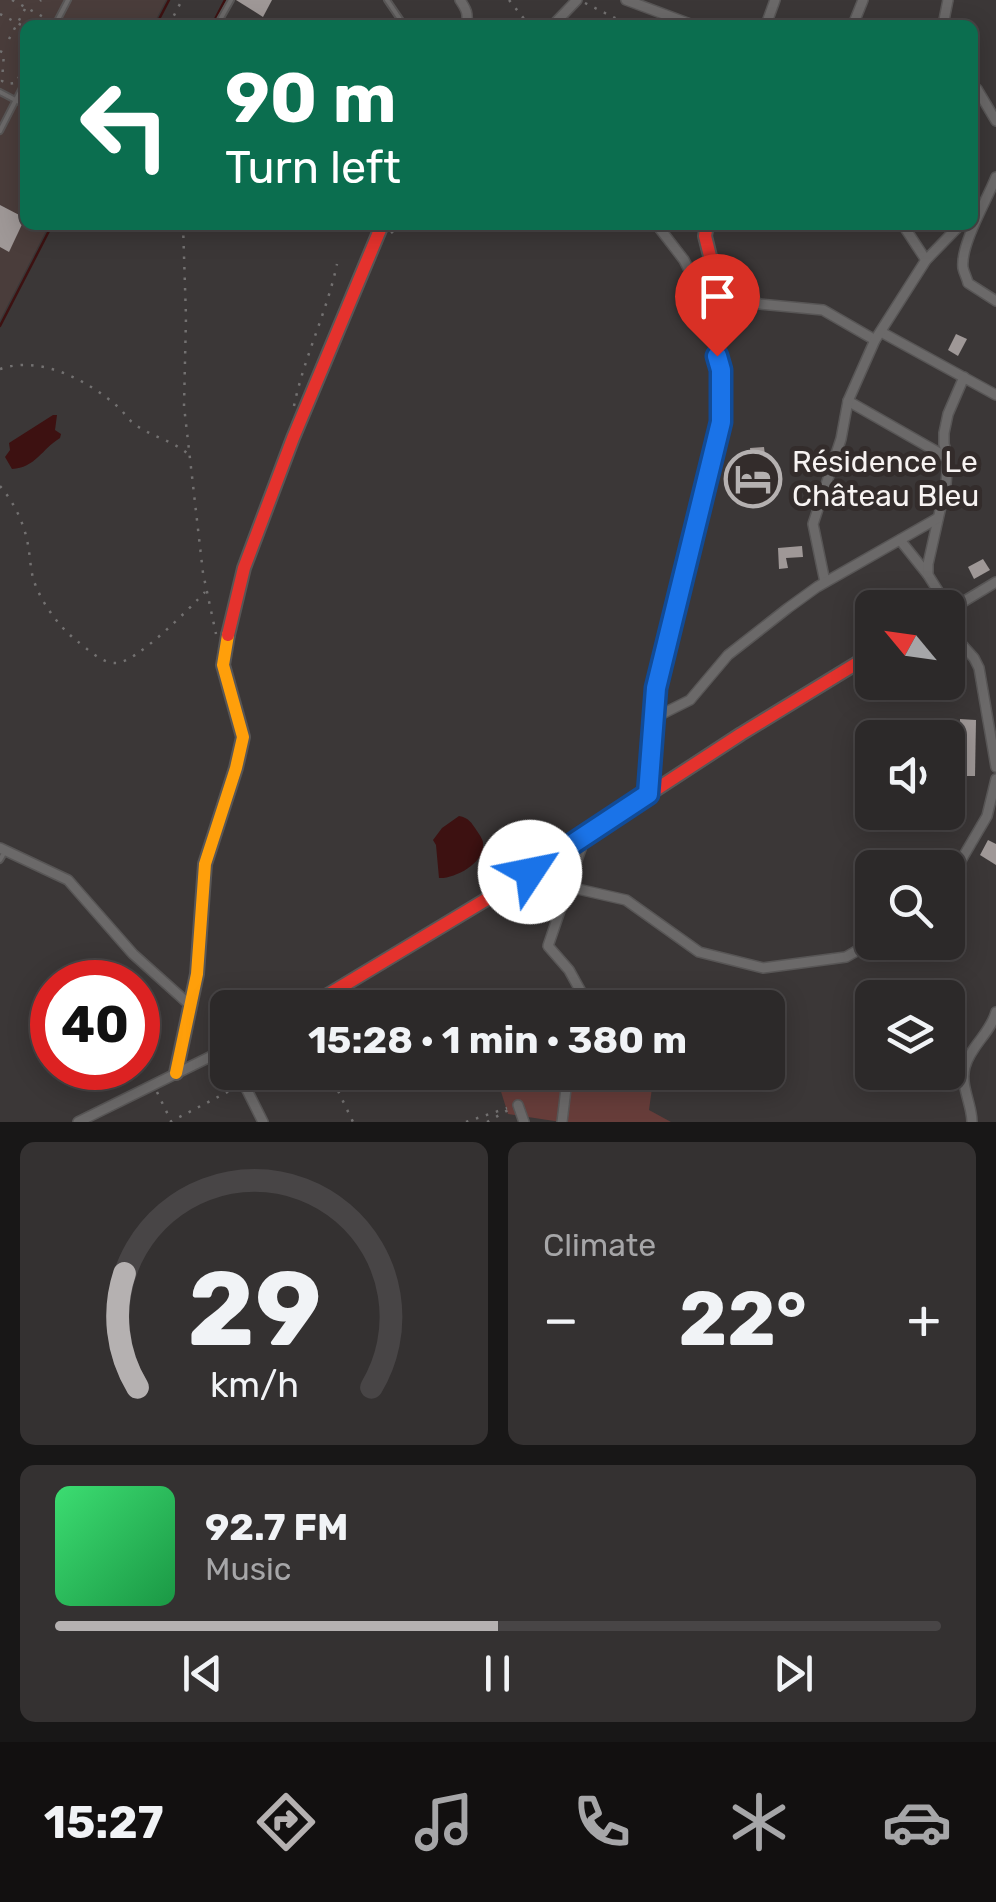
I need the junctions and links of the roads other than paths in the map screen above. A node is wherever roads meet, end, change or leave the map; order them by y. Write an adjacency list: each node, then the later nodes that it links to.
1 (460, 0): 5 (street)
2 (478, 0): 5 (street)
3 (578, 0): 6 (street)
4 (626, 0): 7 (street)
5 (467, 18)
6 (561, 20)
7 (680, 20)
8 (0, 92): 11 (lane)
9 (20, 92): 11 (lane)
10 (978, 92): 13 (street)
11 (16, 100): 12 (lane); 14 (lane)
12 (20, 102)
13 (996, 120)
14 (0, 130)
15 (996, 178): 16 (street)
16 (978, 213)
17 (380, 230): 54 (street)
18 (660, 230): 24 (street)
19 (706, 230): 25 (street)
20 (906, 230): 23 (street)
21 (955, 230): 23 (street)
22 (972, 230): 26 (street)
23 (926, 260): 27 (street)
24 (690, 272): 25 (street); 28 (street)
25 (717, 285): 27 (street); 28 (street)
26 (996, 300)
27 (878, 336): 29 (street); 31 (street)
28 (717, 356): 42 (street)
29 (964, 377): 30 (street); 32 (street)
30 (996, 395)
31 (848, 400): 32 (street); 36 (street)
32 (948, 458): 33 (street)
33 (938, 518): 34 (street); 35 (street)
34 (900, 540): 35 (street); 36 (street)
35 (928, 576): 38 (street)
36 (825, 582): 42 (street)
37 (996, 582): 39 (street)
38 (937, 590)
39 (965, 600)
40 (965, 648): 43 (street)
41 (855, 664): 45 (street)
42 (654, 718): 45 (street)
43 (996, 767)
44 (996, 779): 46 (street)
45 (648, 794): 47 (street)
46 (992, 818): 49 (street)
47 (586, 834): 50 (street); 52 (street)
48 (2, 852): 54 (street)
49 (965, 856)
50 (569, 887): 51 (street); 53 (street)
51 (855, 952)
52 (336, 990)
53 (580, 990)
54 (191, 1006): 57 (street)
55 (996, 1012): 65 (street)
56 (210, 1057): 57 (street)
57 (176, 1074): 61 (street)
58 (246, 1090): 62 (street)
59 (566, 1090): 64 (street)
60 (518, 1104): 63 (street)
61 (78, 1122)
62 (262, 1122)
63 (524, 1122)
64 (562, 1122)
65 (972, 1122)

